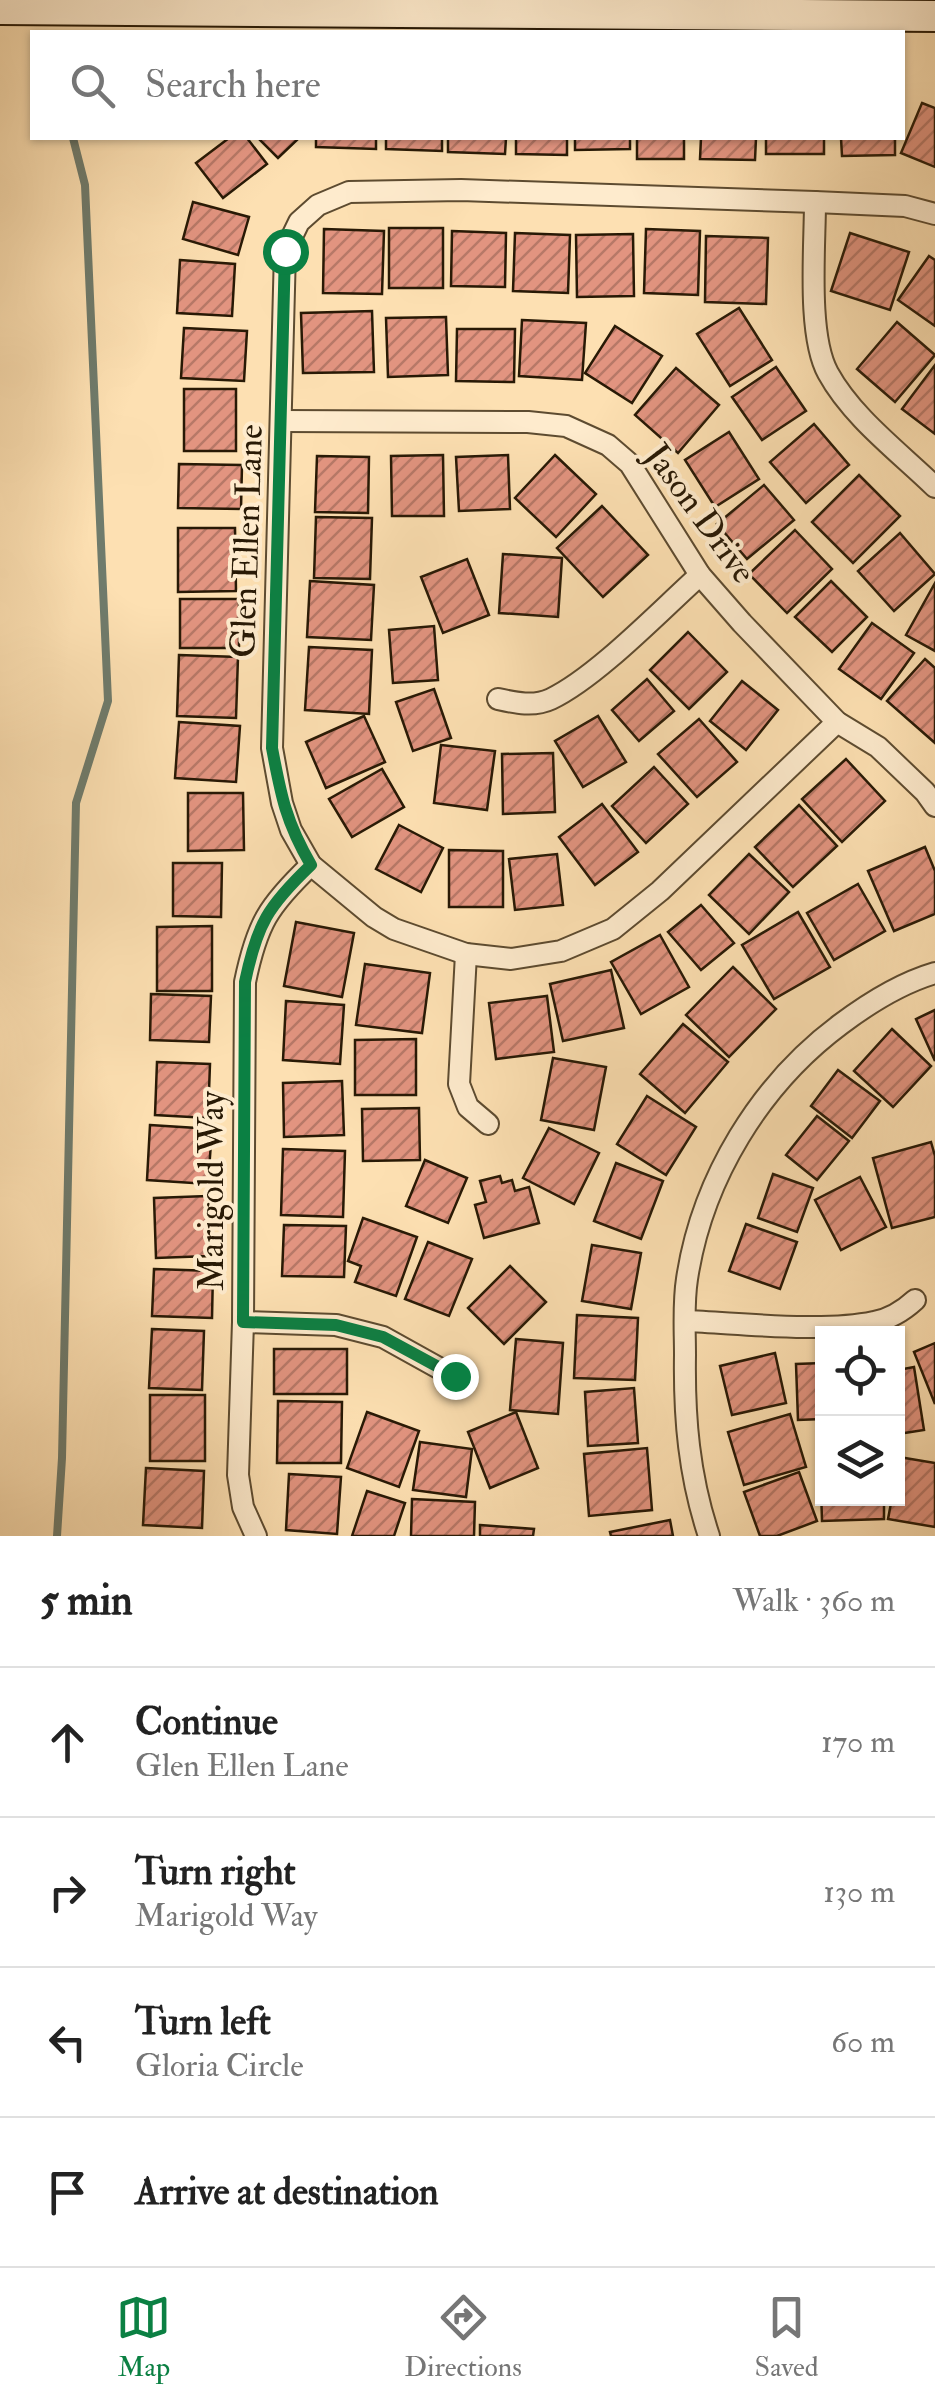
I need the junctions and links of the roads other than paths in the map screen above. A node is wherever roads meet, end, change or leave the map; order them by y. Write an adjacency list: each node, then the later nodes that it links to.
1 (0, 9): 2 (main road)
2 (935, 16)
3 (814, 202): 4 (street, Glen Ellen Lane); 5 (street, Glen Ellen Lane); 6 (street)
4 (935, 214)
5 (282, 421): 7 (street, Jason Drive); 11 (street, Glen Ellen Lane)
6 (935, 487)
7 (700, 574): 8 (street); 9 (street, Jason Drive)
8 (498, 698)
9 (837, 722): 10 (street, Jason Drive); 12 (street, Glen Ellen Lane)
10 (935, 806)
11 (311, 865): 12 (street, Glen Ellen Lane); 17 (street, Marigold Way)
12 (466, 954): 14 (street)
13 (935, 973): 16 (street)
14 (488, 1124)
15 (915, 1300): 16 (street)
16 (685, 1321): 20 (street)
17 (243, 1322): 18 (street); 19 (street, Marigold Way)
18 (455, 1376)
19 (256, 1536)
20 (709, 1536)

